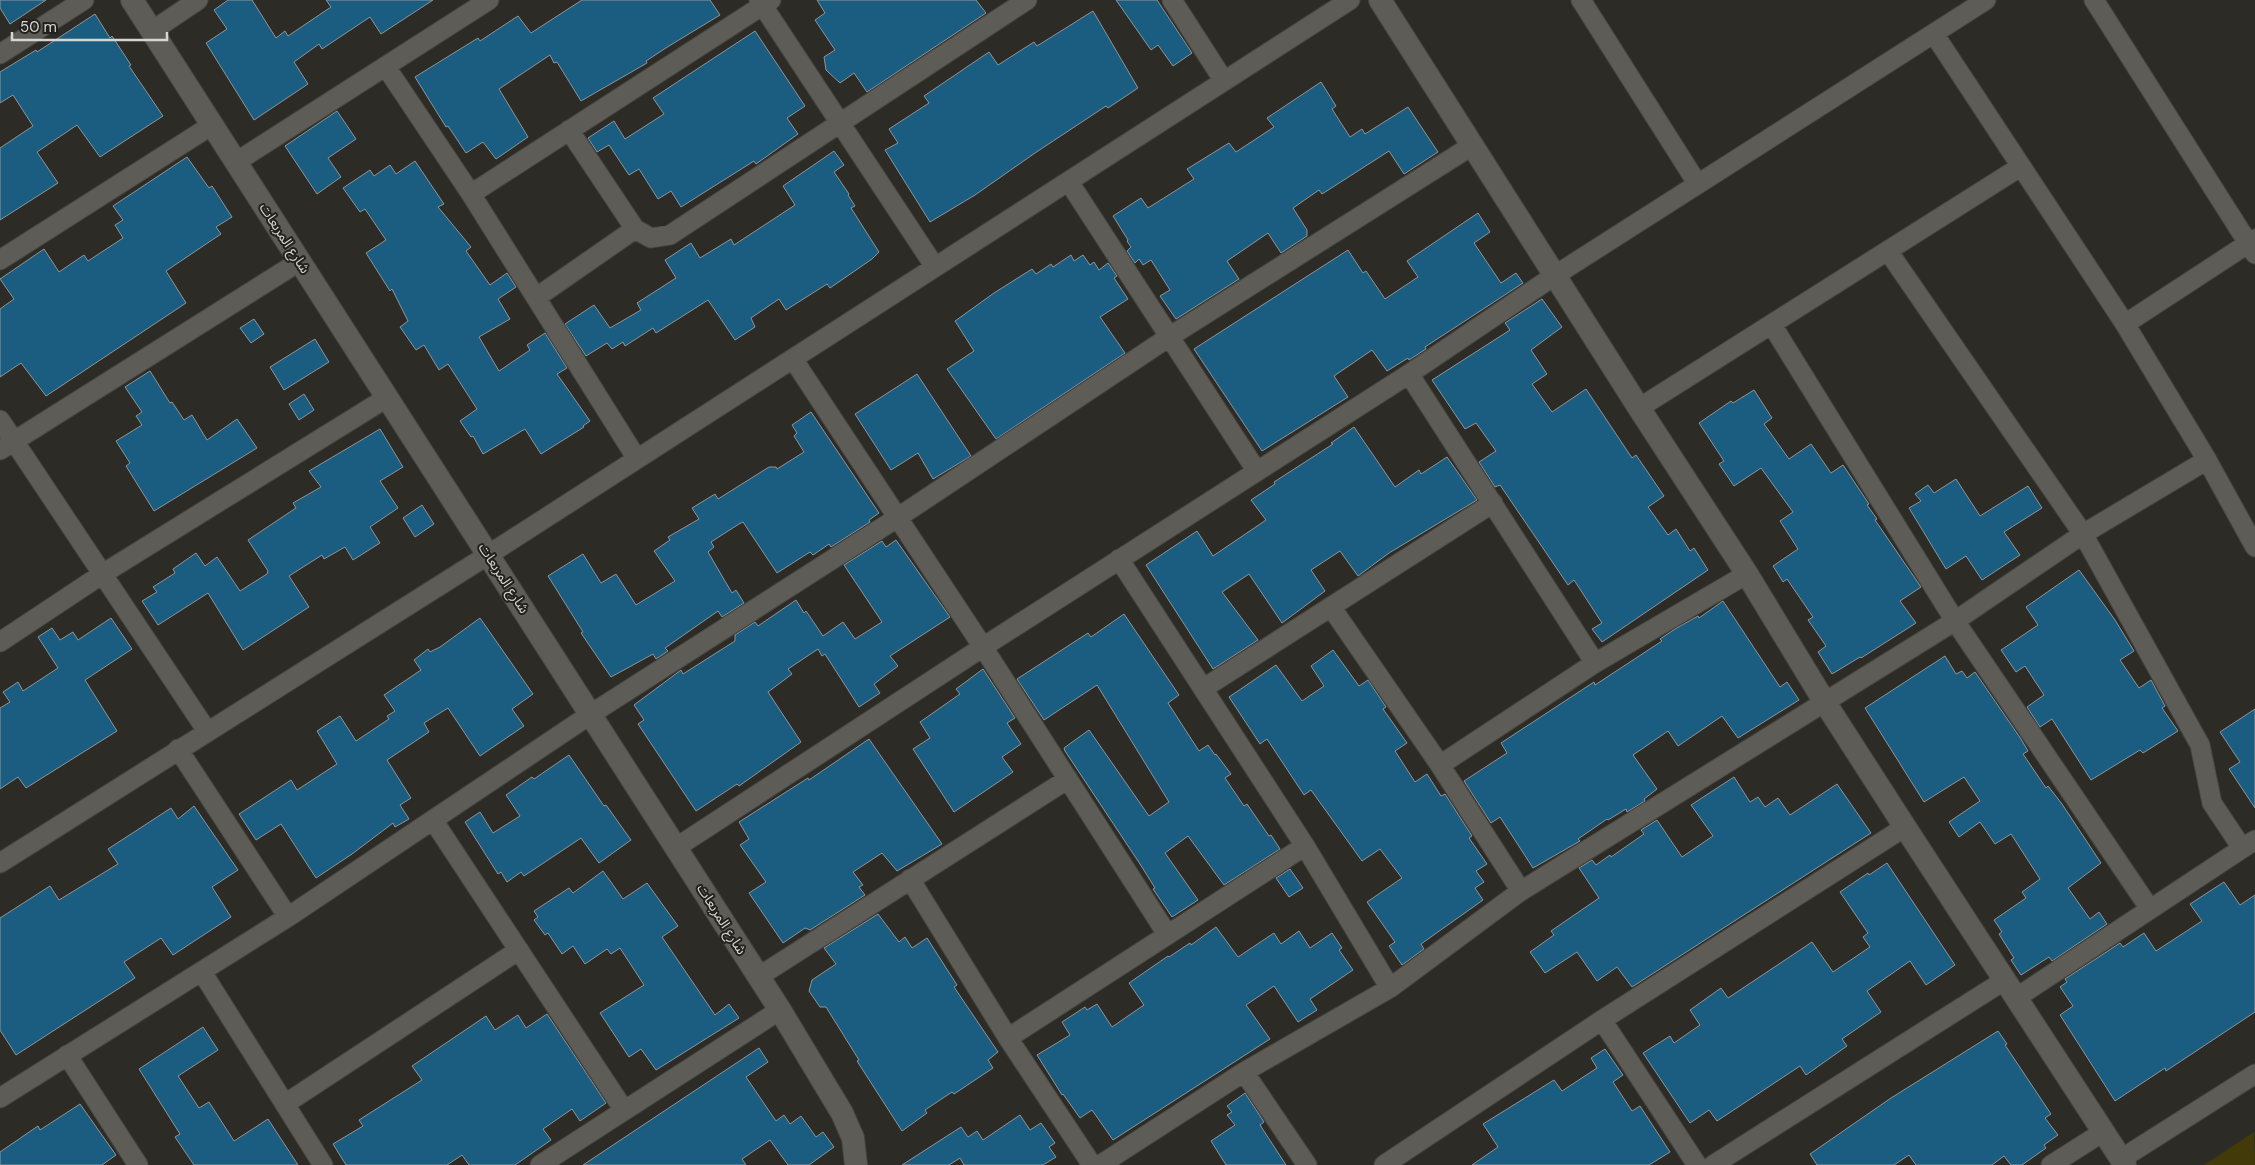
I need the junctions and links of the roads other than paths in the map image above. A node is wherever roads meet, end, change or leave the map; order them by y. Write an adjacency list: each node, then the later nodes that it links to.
1 (84, 0): 15 (street)
2 (132, 0): 13 (street, شارع المربعات)
3 (198, 0): 13 (street)
4 (489, 0): 16 (street)
5 (1027, 0): 18 (street)
6 (1172, 0): 17 (street)
7 (1350, 0): 17 (street)
8 (1380, 0): 21 (street)
9 (1581, 0): 25 (street)
10 (1986, 0): 14 (street)
11 (2094, 0): 28 (street)
12 (764, 2): 18 (street); 20 (street)
13 (152, 31): 19 (street, شارع المربعات)
14 (1934, 34): 23 (street); 25 (street)
15 (0, 54)
16 (386, 67): 22 (street); 26 (street)
17 (1224, 81): 24 (street)
18 (841, 121): 27 (street); 32 (street)
19 (212, 126): 22 (street, شارع المربعات); 30 (street)
20 (569, 130): 26 (street); 27 (street)
21 (1473, 145): 33 (street); 37 (street)
22 (236, 162): 31 (street, شارع المربعات)
23 (2020, 167): 29 (street); 35 (street)
24 (1069, 182): 32 (street); 37 (street)
25 (1698, 184): 33 (street)
26 (471, 194): 34 (street)
27 (635, 229): 34 (street)
28 (2253, 245): 35 (street)
29 (1888, 251): 36 (street); 49 (street)
30 (0, 260)
31 (300, 261): 40 (street, شارع المربعات); 43 (street)
32 (935, 267): 38 (street)
33 (1554, 276): 39 (street); 41 (street)
34 (536, 297): 44 (street)
35 (2124, 324): 45 (street)
36 (1772, 325): 41 (street); 56 (street)
37 (1169, 337): 46 (street); 48 (street)
38 (793, 359): 44 (street); 48 (street)
39 (1409, 374): 46 (street); 47 (street)
40 (388, 397): 51 (street, شارع المربعات); 53 (street)
41 (1639, 408): 54 (street)
42 (0, 420): 43 (street)
43 (7, 446): 53 (street)
44 (637, 459): 51 (street)
45 (2207, 460): 49 (street); 50 (street)
46 (1256, 470): 52 (street)
47 (1493, 503): 55 (street); 59 (street)
48 (897, 518): 58 (street); 62 (street)
49 (2083, 534): 56 (street); 69 (street)
50 (2255, 547)
51 (488, 555): 62 (street, شارع المربعات); 63 (street)
52 (1119, 559): 58 (street); 60 (street)
53 (104, 573): 57 (street); 63 (street)
54 (1747, 574): 59 (street); 61 (street)
55 (1331, 607): 60 (street); 65 (street)
56 (1955, 621): 61 (street); 75 (street)
57 (0, 642)
58 (983, 647): 66 (street); 71 (street)
59 (1595, 663): 65 (street)
60 (1204, 688): 70 (street)
61 (1824, 701): 68 (street); 74 (street)
62 (591, 714): 67 (street); 71 (street, شارع المربعات)
63 (207, 731): 64 (street)
64 (178, 749): 72 (street); 76 (street)
65 (1440, 765): 74 (street)
66 (1068, 779): 73 (street); 77 (street)
67 (433, 820): 76 (street); 78 (street)
68 (1905, 827): 82 (street); 84 (street)
69 (2248, 844): 75 (street)
70 (1305, 846): 77 (street); 81 (street)
71 (677, 847): 80 (street, شارع المربعات)
72 (0, 862)
73 (910, 879): 80 (street); 85 (street)
74 (1521, 891): 81 (street)
75 (2150, 909): 82 (street)
76 (288, 917): 79 (street)
77 (1167, 934): 85 (street)
78 (519, 950): 90 (street); 91 (street)
79 (202, 972): 86 (street); 90 (street)
80 (758, 977): 83 (street, شارع المربعات)
81 (1390, 988): 87 (street)
82 (2011, 989): 92 (street); 103 (street)
83 (780, 1010): 91 (street); 97 (street, شارع المربعات)
84 (1602, 1020): 101 (street); 102 (street)
85 (1008, 1038): 98 (street)
86 (67, 1056): 89 (street); 94 (street)
87 (1244, 1072): 99 (street); 100 (street)
88 (2255, 1074): 93 (street)
89 (0, 1098)
90 (285, 1104): 95 (street)
91 (624, 1110): 96 (street)
92 (2103, 1132): 93 (street); 104 (street)
93 (2123, 1162)
94 (138, 1165)
95 (323, 1165)
96 (540, 1165)
97 (856, 1165)
98 (1092, 1165)
99 (1100, 1165)
100 (1307, 1165)
101 (1384, 1165)
102 (1697, 1165)
103 (1713, 1165)
104 (2051, 1165)

